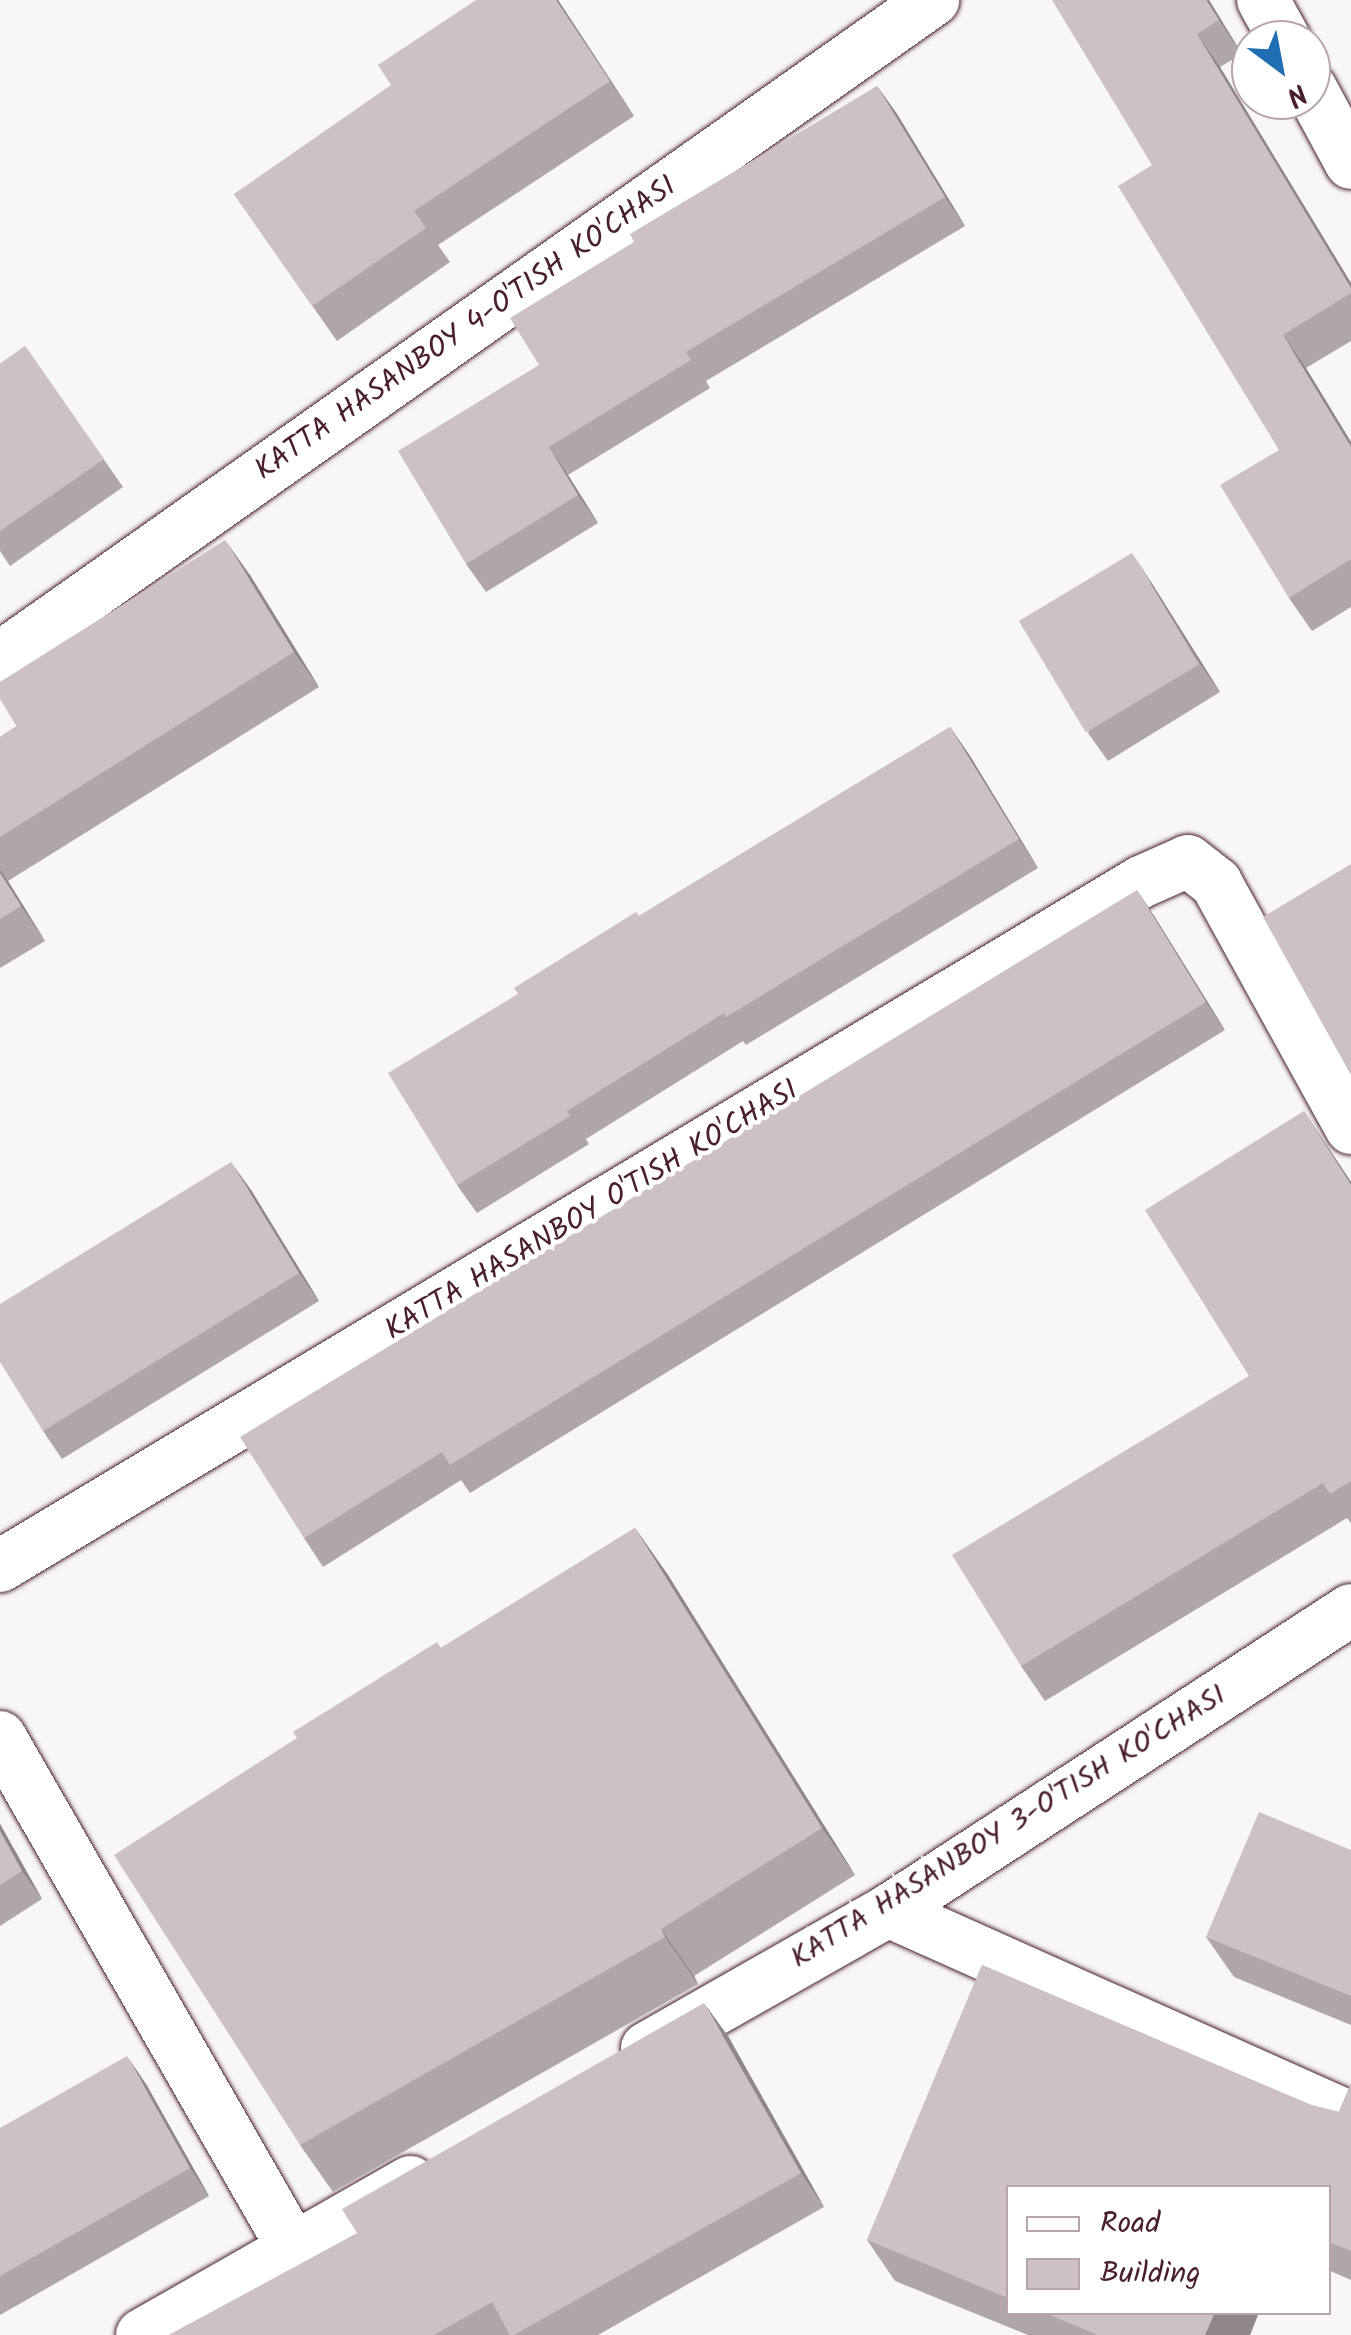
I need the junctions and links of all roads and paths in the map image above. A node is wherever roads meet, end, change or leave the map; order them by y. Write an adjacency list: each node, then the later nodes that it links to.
1 (933, 0): 4 (street, KATTA HASANBOY 4-O'TISH KO'CHASI)
2 (1328, 120): 3 (street)
3 (1351, 163)
4 (0, 658)
5 (1351, 1128): 6 (street, KATTA HASANBOY O'TISH KO'CHASI)
6 (0, 1566)
7 (1351, 1610): 9 (street, KATTA HASANBOY 3-O'TISH KO'CHASI)
8 (0, 1737): 13 (street)
9 (888, 1911): 10 (street, KATTA HASANBOY 3-O'TISH KO'CHASI); 11 (street)
10 (600, 2075)
11 (1351, 2118)
12 (446, 2162): 13 (street)
13 (294, 2248): 14 (street)
14 (142, 2335)

